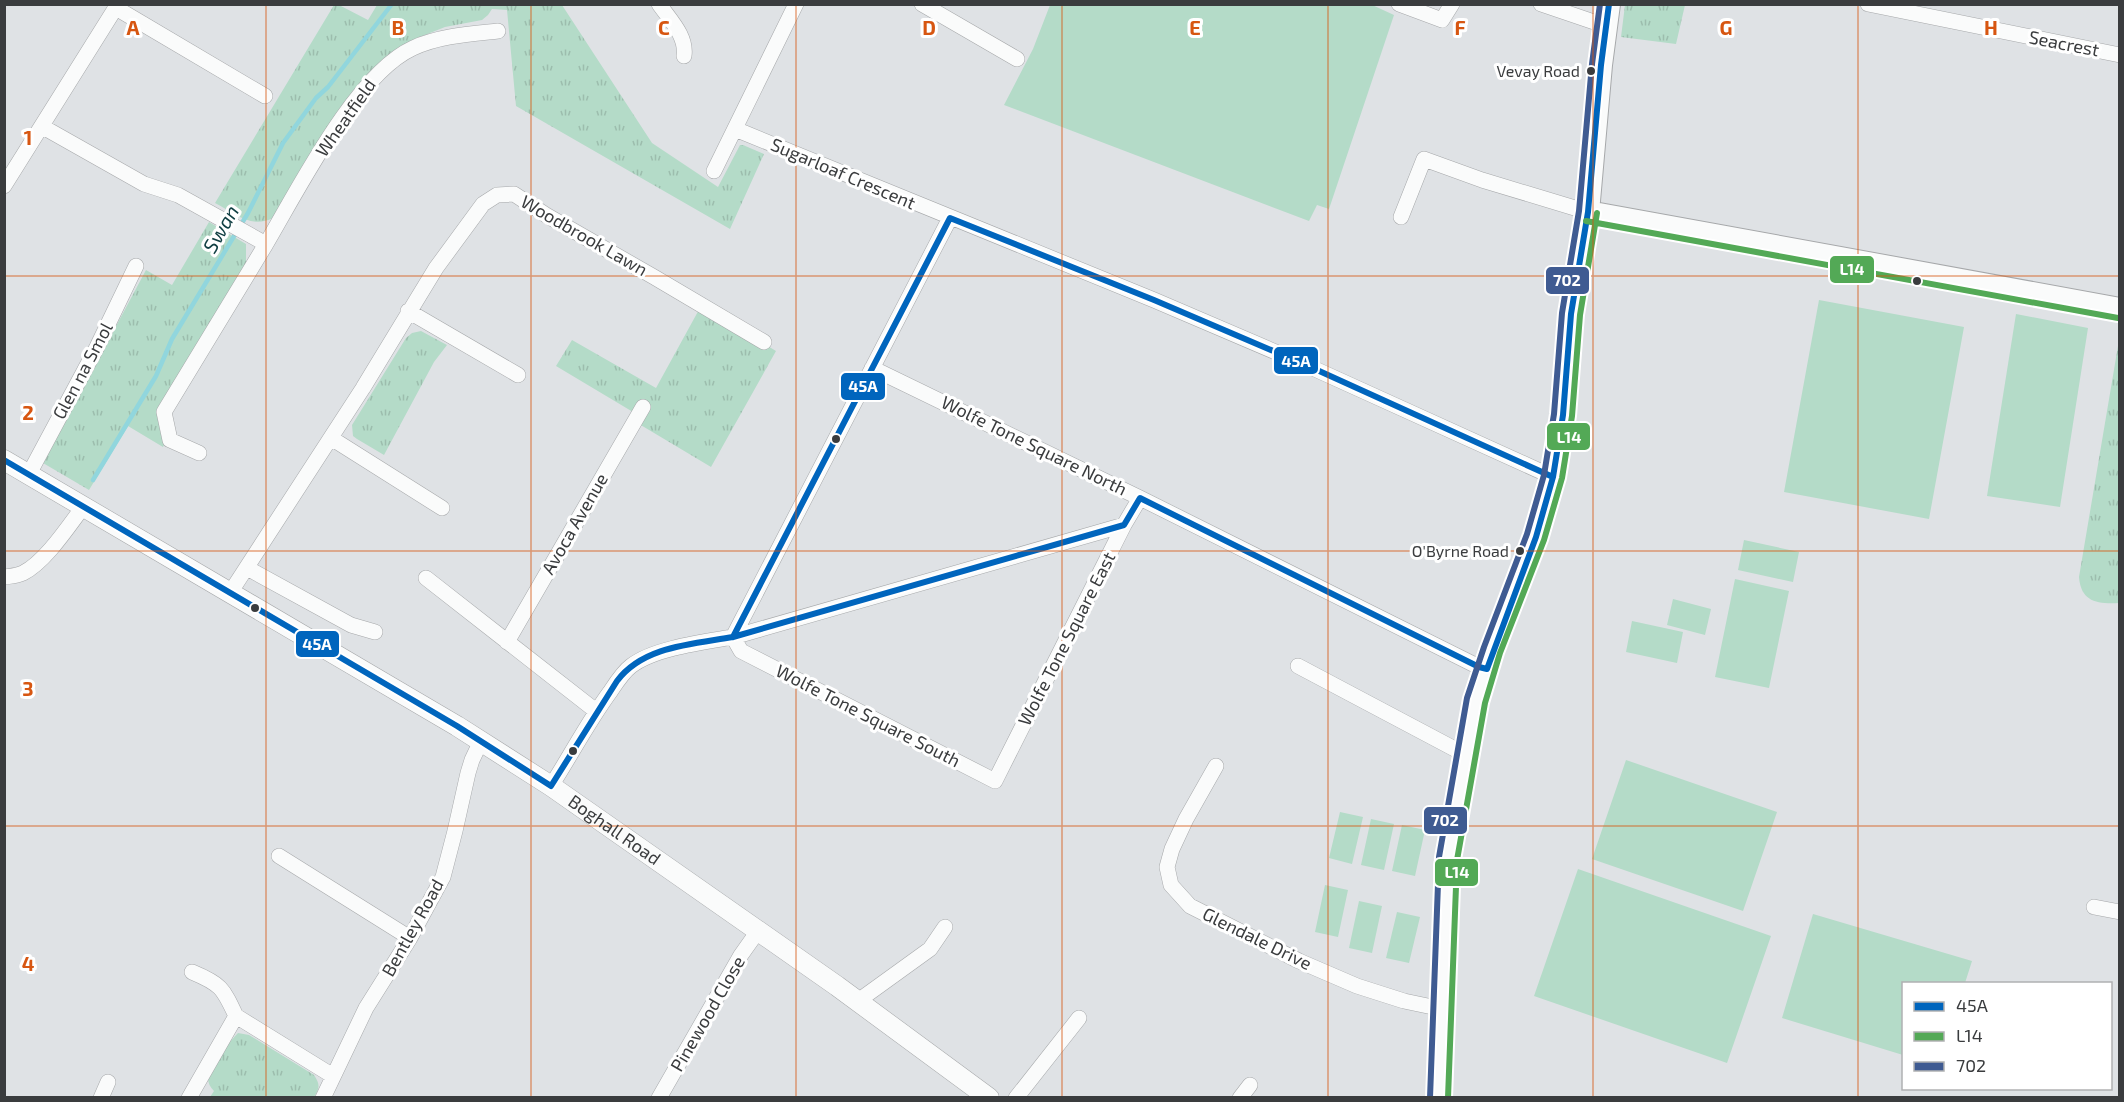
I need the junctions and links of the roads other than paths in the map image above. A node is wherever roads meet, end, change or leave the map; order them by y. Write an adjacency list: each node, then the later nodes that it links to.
1 (659, 4): 12 (street)
2 (796, 4): 16 (street)
3 (922, 4): 13 (street)
4 (1399, 4): 5 (street)
5 (1452, 4)
6 (1541, 4): 9 (street)
7 (1868, 4): 11 (street, Seacrest)
8 (117, 6): 14 (street); 15 (street)
9 (1607, 14): 19 (main road)
10 (498, 31): 22 (street, Wheatfield)
11 (2120, 55)
12 (684, 56)
13 (1017, 59)
14 (266, 96)
15 (43, 127): 18 (street); 22 (street)
16 (735, 129): 17 (street); 21 (street, Sugarloaf Crescent)
17 (714, 171)
18 (4, 186)
19 (1588, 212): 20 (street); 24 (main road); 34 (main road)
20 (1401, 217)
21 (950, 218): 27 (street); 34 (street)
22 (266, 244): 31 (street, Wheatfield)
23 (136, 266): 33 (street, Glen na Smol)
24 (2120, 309)
25 (408, 311): 26 (street, Woodbrook Lawn); 28 (street); 30 (street, Woodbrook Lawn)
26 (764, 342)
27 (872, 368): 35 (street, Wolfe Tone Square North); 44 (street)
28 (518, 375)
29 (643, 407): 45 (street, Avoca Avenue)
30 (331, 438): 37 (street); 39 (street, Woodbrook Lawn)
31 (199, 453)
32 (4, 460): 33 (street, Boghall Road)
33 (29, 474): 36 (street, Boghall Road)
34 (1553, 477): 47 (main road)
35 (1140, 498): 38 (street, Wolfe Tone Square East); 47 (street, Wolfe Tone Square North)
36 (83, 507): 40 (street); 42 (street, Boghall Road)
37 (441, 508)
38 (1124, 525): 44 (street); 52 (street, Wolfe Tone Square East)
39 (247, 568): 42 (street, Woodbrook Lawn); 43 (street)
40 (4, 577)
41 (426, 578): 45 (street)
42 (230, 593): 49 (street, Boghall Road)
43 (375, 632)
44 (733, 637): 48 (street); 52 (street, Wolfe Tone Square South)
45 (507, 642): 48 (street)
46 (1298, 666): 50 (street)
47 (1487, 669): 50 (main road)
48 (596, 711): 53 (street)
49 (481, 741): 53 (street, Boghall Road); 59 (street, Bentley Road)
50 (1466, 755): 62 (main road)
51 (1216, 766): 62 (street, Glendale Drive)
52 (995, 781)
53 (551, 786): 58 (street, Boghall Road)
54 (279, 856): 59 (street)
55 (2094, 907): 56 (street)
56 (2120, 912)
57 (945, 927): 61 (street)
58 (758, 931): 61 (street, Boghall Road); 71 (street, Pinewood Close)
59 (410, 938): 65 (street, Bentley Road)
60 (192, 972): 63 (street)
61 (858, 1001): 72 (street, Boghall Road)
62 (1442, 1009): 75 (main road)
63 (236, 1016): 65 (street); 69 (street)
64 (1079, 1018): 73 (street)
65 (333, 1076): 70 (street, Bentley Road)
66 (108, 1082): 68 (street)
67 (1250, 1085): 74 (street)
68 (101, 1098)
69 (189, 1098)
70 (323, 1098)
71 (659, 1098)
72 (989, 1098)
73 (1016, 1098)
74 (1240, 1098)
75 (1439, 1098)

